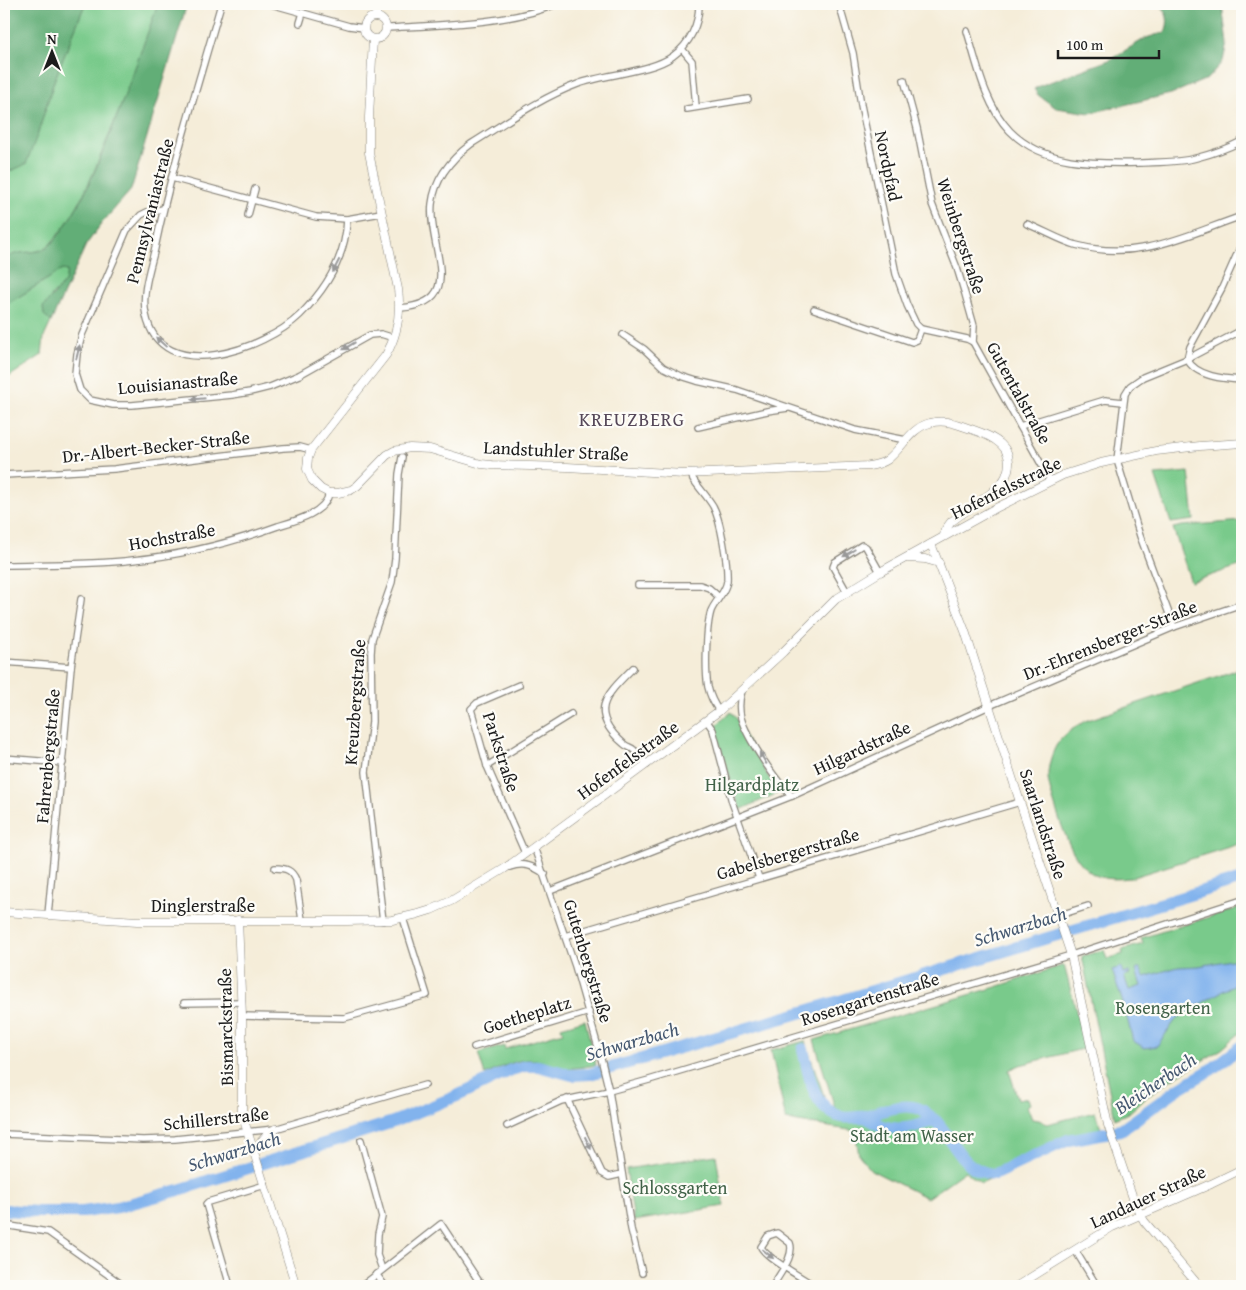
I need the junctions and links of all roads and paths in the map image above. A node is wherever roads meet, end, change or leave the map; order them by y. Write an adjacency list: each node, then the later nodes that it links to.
1 (221, 4): 20 (street, Pennsylvaniastraße)
2 (271, 4): 7 (street)
3 (377, 4): 8 (main road)
4 (556, 4): 11 (street)
5 (699, 4): 14 (street)
6 (839, 4): 32 (street, Nordpfad)
7 (303, 13): 9 (street); 10 (street)
8 (376, 17): 10 (main road); 11 (main road)
9 (300, 23)
10 (364, 28): 13 (main road)
11 (387, 28): 13 (main road)
12 (967, 31): 19 (street)
13 (373, 39): 24 (main road)
14 (682, 49): 17 (street); 30 (street)
15 (904, 80): 36 (street, Weinbergstraße)
16 (748, 99): 17 (street)
17 (696, 108): 18 (street)
18 (686, 109)
19 (1242, 141)
20 (172, 178): 22 (street); 23 (street, Pennsylvaniastraße)
21 (255, 189): 22 (street)
22 (252, 200): 25 (street); 27 (street)
23 (163, 209): 27 (street, Pennsylvaniastraße, one-way to 23); 35 (street, Louisianastraße, one-way to 23)
24 (381, 213): 27 (street); 30 (main road)
25 (248, 216)
26 (1242, 216): 28 (street)
27 (347, 219)
28 (1027, 224)
29 (1242, 243): 37 (street)
30 (400, 308): 35 (main road)
31 (814, 309): 32 (street)
32 (921, 329): 36 (street, Gutentalstraße)
33 (1242, 330): 37 (street)
34 (622, 335): 40 (street)
35 (394, 338): 45 (main road)
36 (973, 342): 41 (street, Gutentalstraße)
37 (1187, 359): 38 (street); 39 (street)
38 (1242, 380)
39 (1123, 402): 41 (street); 47 (street)
40 (790, 408): 42 (street); 43 (street)
41 (1020, 426): 50 (street, Gutentalstraße)
42 (698, 427)
43 (906, 440): 48 (main road, Landstuhler Straße); 52 (main road, Landstuhler Straße)
44 (1242, 443): 47 (main road, Hofenfelsstraße)
45 (311, 450): 49 (street, Dr.-Albert-Becker-Straße); 51 (main road)
46 (402, 458): 95 (street, Kreuzbergstraße)
47 (1117, 460): 50 (main road, Hofenfelsstraße); 63 (street)
48 (691, 474): 51 (main road, Landstuhler Straße); 60 (street)
49 (4, 475)
50 (1050, 480): 52 (main road, Hofenfelsstraße)
51 (329, 492): 56 (street, Hochstraße)
52 (944, 536): 53 (main road, Hofenfelsstraße)
53 (931, 544): 54 (main road, Hofenfelsstraße); 55 (main road, Saarlandstraße)
54 (906, 558): 55 (main road); 57 (main road, Hofenfelsstraße)
55 (938, 563): 69 (main road, Saarlandstraße)
56 (4, 565)
57 (880, 572): 59 (main road, Hofenfelsstraße); 59 (street, one-way to 59)
58 (638, 585): 60 (street)
59 (847, 592): 68 (main road, Hofenfelsstraße)
60 (719, 597): 70 (street)
61 (81, 599): 65 (street, Fahrenbergstraße)
62 (1242, 604): 63 (street, Dr.-Ehrensberger-Straße)
63 (1174, 627): 69 (street, Dr.-Ehrensberger-Straße)
64 (4, 662): 65 (street)
65 (71, 667): 74 (street, Fahrenbergstraße)
66 (633, 668): 75 (street)
67 (519, 685): 76 (street, Parkstraße)
68 (742, 691): 70 (main road, Hofenfelsstraße); 77 (street, one-way to 68)
69 (989, 706): 77 (street, Hilgardstraße); 78 (main road, Saarlandstraße)
70 (718, 711): 72 (main road, Hofenfelsstraße)
71 (571, 714): 76 (street)
72 (706, 720): 75 (main road, Hofenfelsstraße); 79 (street)
73 (4, 758): 74 (street)
74 (63, 763): 90 (street, Fahrenbergstraße)
75 (647, 765): 80 (main road, Hofenfelsstraße)
76 (487, 766): 81 (street, Parkstraße)
77 (792, 796): 79 (street, Hilgardstraße)
78 (1020, 802): 85 (street, Gabelsbergerstraße); 91 (main road, Saarlandstraße)
79 (737, 818): 85 (street); 86 (street, Hilgardstraße)
80 (534, 846): 81 (main road, Hofenfelsstraße); 84 (street, Gutenbergstraße)
81 (525, 853): 83 (main road, Hofenfelsstraße)
82 (276, 868): 94 (street)
83 (504, 869): 84 (street); 92 (main road, Hofenfelsstraße)
84 (545, 874): 86 (street, Gutenbergstraße)
85 (759, 878): 97 (street, Gabelsbergerstraße)
86 (550, 891): 97 (street, Gutenbergstraße)
87 (1242, 900): 98 (street, Rosengartenstraße)
88 (1088, 906): 91 (street)
89 (4, 912): 90 (main road, Dinglerstraße)
90 (48, 915): 93 (main road, Dinglerstraße)
91 (1059, 917): 96 (street); 98 (main road, Saarlandstraße)
92 (403, 918): 95 (main road, Dinglerstraße); 102 (street)
93 (238, 920): 94 (main road, Dinglerstraße); 99 (main road, Bismarckstraße)
94 (302, 920): 95 (main road, Dinglerstraße)
95 (383, 921)
96 (1017, 929)
97 (565, 936): 101 (street, Gutenbergstraße)
98 (1071, 954): 105 (street, Rosengartenstraße); 116 (main road, Saarlandstraße)
99 (242, 1002): 100 (street); 102 (main road, Bismarckstraße)
100 (184, 1003)
101 (589, 1012): 103 (street, Goetheplatz); 105 (street, Gutenbergstraße)
102 (242, 1016): 109 (main road, Bismarckstraße)
103 (474, 1047)
104 (425, 1085): 108 (street, Schillerstraße)
105 (608, 1091): 106 (street, Rosengartenstraße); 114 (street, Gutenbergstraße)
106 (567, 1099): 107 (street, Rosengartenstraße); 114 (street, one-way to 114)
107 (507, 1126)
108 (275, 1129): 109 (street, Schillerstraße); 112 (main road)
109 (247, 1132): 110 (street, Schillerstraße); 112 (main road, Bismarckstraße)
110 (4, 1134)
111 (360, 1140): 120 (street)
112 (254, 1151): 115 (main road, Bismarckstraße)
113 (1242, 1169): 116 (main road, Landauer Straße)
114 (622, 1174): 121 (street, Gutenbergstraße)
115 (265, 1185): 124 (street); 125 (main road, Bismarckstraße)
116 (1140, 1214): 118 (main road, Landauer Straße); 133 (main road, Saarlandstraße)
117 (4, 1225): 123 (street)
118 (1075, 1250): 131 (main road, Landauer Straße); 132 (street)
119 (784, 1266): 119 (street, one-way to 119); 129 (street); 130 (street)
120 (382, 1269): 122 (street); 128 (street)
121 (642, 1273)
122 (376, 1274): 126 (street); 127 (street)
123 (124, 1286)
124 (230, 1286)
125 (296, 1286)
126 (362, 1286)
127 (385, 1286)
128 (482, 1286)
129 (773, 1286)
130 (815, 1286)
131 (1016, 1286)
132 (1096, 1286)
133 (1199, 1286)

